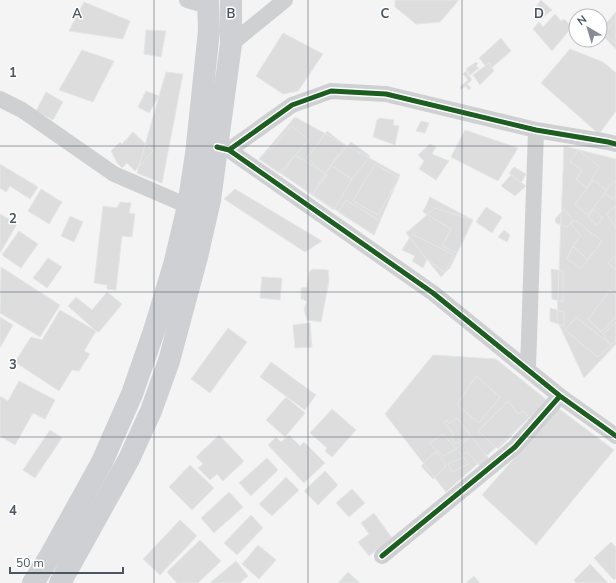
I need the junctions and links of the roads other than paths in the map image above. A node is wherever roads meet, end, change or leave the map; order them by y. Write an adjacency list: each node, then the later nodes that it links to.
1 (188, 0): 4 (street)
2 (231, 0): 5 (main road)
3 (285, 0): 5 (street)
4 (208, 3): 10 (main road)
5 (231, 44): 9 (main road)
6 (0, 99): 10 (street)
7 (536, 130): 8 (street); 9 (street); 11 (street)
8 (613, 139)
9 (223, 148): 11 (street); 16 (main road)
10 (188, 206): 15 (main road)
11 (528, 368): 12 (street)
12 (560, 396): 13 (street); 14 (street)
13 (616, 436)
14 (382, 556)
15 (33, 583)
16 (60, 583)

